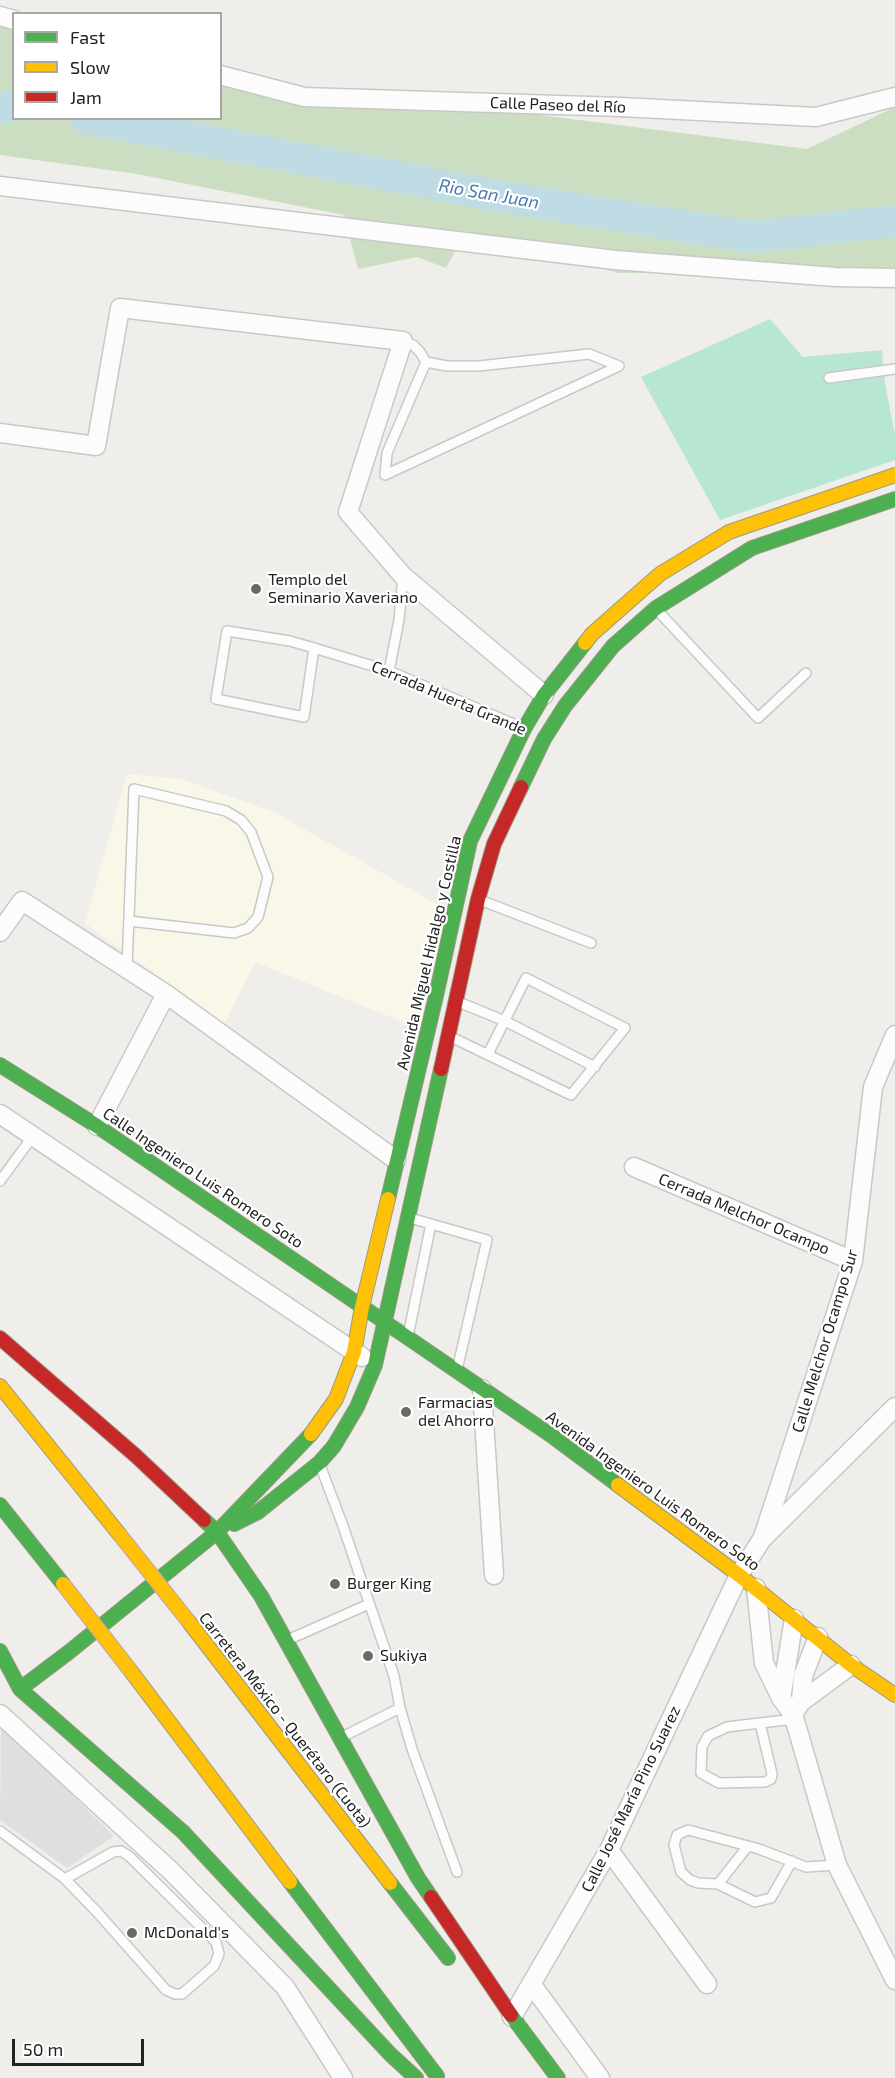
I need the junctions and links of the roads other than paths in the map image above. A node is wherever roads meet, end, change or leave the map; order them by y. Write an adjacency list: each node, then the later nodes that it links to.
1 (222, 76): 2 (street, Calle Paseo del Río)
2 (895, 97)
3 (0, 186): 4 (street)
4 (895, 278)
5 (403, 341): 6 (lane); 9 (street); 12 (street)
6 (426, 362): 6 (lane)
7 (895, 369): 8 (lane)
8 (829, 378)
9 (0, 433)
10 (895, 475): 17 (main road, Avenida Miguel Hidalgo y Costilla)
11 (895, 499): 13 (main road, Avenida Miguel Hidalgo y Costilla)
12 (403, 576): 15 (lane); 17 (street)
13 (656, 608): 16 (lane); 19 (main road, Avenida Miguel Hidalgo y Costilla)
14 (314, 648): 14 (lane, Cerrada Huerta Grande); 15 (lane, Cerrada Huerta Grande)
15 (389, 670): 18 (lane, Cerrada Huerta Grande)
16 (806, 673)
17 (544, 695): 18 (main road, Avenida Miguel Hidalgo y Costilla)
18 (524, 729): 19 (lane, Cerrada Huerta Grande); 28 (main road, Avenida Miguel Hidalgo y Costilla)
19 (544, 739): 20 (main road, Avenida Miguel Hidalgo y Costilla)
20 (478, 899): 23 (lane); 26 (main road, Avenida Miguel Hidalgo y Costilla)
21 (129, 921): 21 (lane); 24 (lane)
22 (0, 932): 24 (street)
23 (591, 943)
24 (127, 967): 25 (street)
25 (166, 994): 35 (street); 37 (street)
26 (456, 1001): 27 (lane); 29 (main road, Avenida Miguel Hidalgo y Costilla)
27 (505, 1021): 31 (lane); 33 (lane); 33 (lane)
28 (428, 1027): 29 (lane); 37 (main road, Avenida Miguel Hidalgo y Costilla)
29 (448, 1035): 31 (lane); 40 (main road, Avenida Miguel Hidalgo y Costilla)
30 (895, 1035): 42 (street, Calle Melchor Ocampo Sur)
31 (488, 1054): 33 (lane)
32 (0, 1065): 35 (main road, Calle Ingeniero Luis Romero Soto)
33 (595, 1067)
34 (0, 1114): 36 (street)
35 (97, 1126): 43 (main road, Calle Ingeniero Luis Romero Soto)
36 (33, 1136): 39 (lane); 47 (street)
37 (396, 1160): 43 (main road, Avenida Miguel Hidalgo y Costilla)
38 (634, 1167): 42 (street, Cerrada Melchor Ocampo)
39 (0, 1181)
40 (408, 1217): 41 (lane); 44 (main road, Avenida Miguel Hidalgo y Costilla)
41 (431, 1224): 46 (lane); 49 (lane)
42 (853, 1260): 56 (street, Calle Melchor Ocampo Sur)
43 (362, 1307): 44 (main road, Calle Ingeniero Luis Romero Soto); 47 (main road, Avenida Miguel Hidalgo y Costilla)
44 (384, 1323): 46 (main road, Avenida Ingeniero Luis Romero Soto); 48 (main road, Avenida Miguel Hidalgo y Costilla)
45 (0, 1338): 55 (main road)
46 (407, 1339): 49 (main road, Avenida Ingeniero Luis Romero Soto)
47 (354, 1352): 48 (street); 55 (main road, Avenida Miguel Hidalgo y Costilla)
48 (375, 1365): 53 (main road, Avenida Miguel Hidalgo y Costilla)
49 (457, 1372): 51 (main road, Avenida Ingeniero Luis Romero Soto)
50 (0, 1386): 83 (main road, Carretera México - Querétaro (Cuota), bridge)
51 (482, 1389): 57 (street); 58 (main road, Avenida Ingeniero Luis Romero Soto)
52 (895, 1407): 56 (street)
53 (319, 1463): 55 (main road, Avenida Miguel Hidalgo y Costilla); 60 (lane)
54 (0, 1505): 90 (main road, bridge)
55 (217, 1532): 63 (main road); 66 (main road, Avenida Miguel Hidalgo y Costilla)
56 (762, 1539): 58 (street, Calle José María Pino Suarez)
57 (494, 1575)
58 (740, 1575): 59 (main road, Avenida Ingeniero Luis Romero Soto); 77 (street, Calle José María Pino Suarez)
59 (756, 1588): 61 (main road, Avenida Ingeniero Luis Romero Soto); 68 (street)
60 (369, 1604): 63 (lane); 70 (lane)
61 (794, 1619): 62 (main road, Avenida Ingeniero Luis Romero Soto); 68 (street)
62 (818, 1637): 65 (main road, Avenida Ingeniero Luis Romero Soto); 71 (street)
63 (286, 1641): 74 (main road)
64 (0, 1651): 66 (main road)
65 (851, 1665): 67 (main road, Avenida Ingeniero Luis Romero Soto); 71 (street)
66 (20, 1689): 69 (street); 89 (main road)
67 (895, 1695)
68 (781, 1698): 71 (street)
69 (0, 1704)
70 (400, 1707): 74 (lane); 80 (lane)
71 (796, 1712): 73 (lane); 79 (street)
72 (0, 1713): 88 (street)
73 (760, 1723): 73 (lane)
74 (340, 1738): 87 (main road)
75 (0, 1831): 81 (lane)
76 (748, 1846): 78 (lane); 82 (lane); 82 (lane)
77 (609, 1850): 85 (street); 86 (street, Calle José María Pino Suarez)
78 (792, 1861): 79 (lane); 82 (lane)
79 (837, 1865): 84 (street)
80 (457, 1872)
81 (65, 1879): 81 (lane)
82 (718, 1884)
83 (460, 1974)
84 (895, 1980)
85 (707, 1983)
86 (532, 1985): 87 (street, Calle José María Pino Suarez); 92 (street)
87 (512, 2017): 91 (main road)
88 (343, 2078)
89 (416, 2078)
90 (438, 2078)
91 (558, 2078)
92 (600, 2078)

